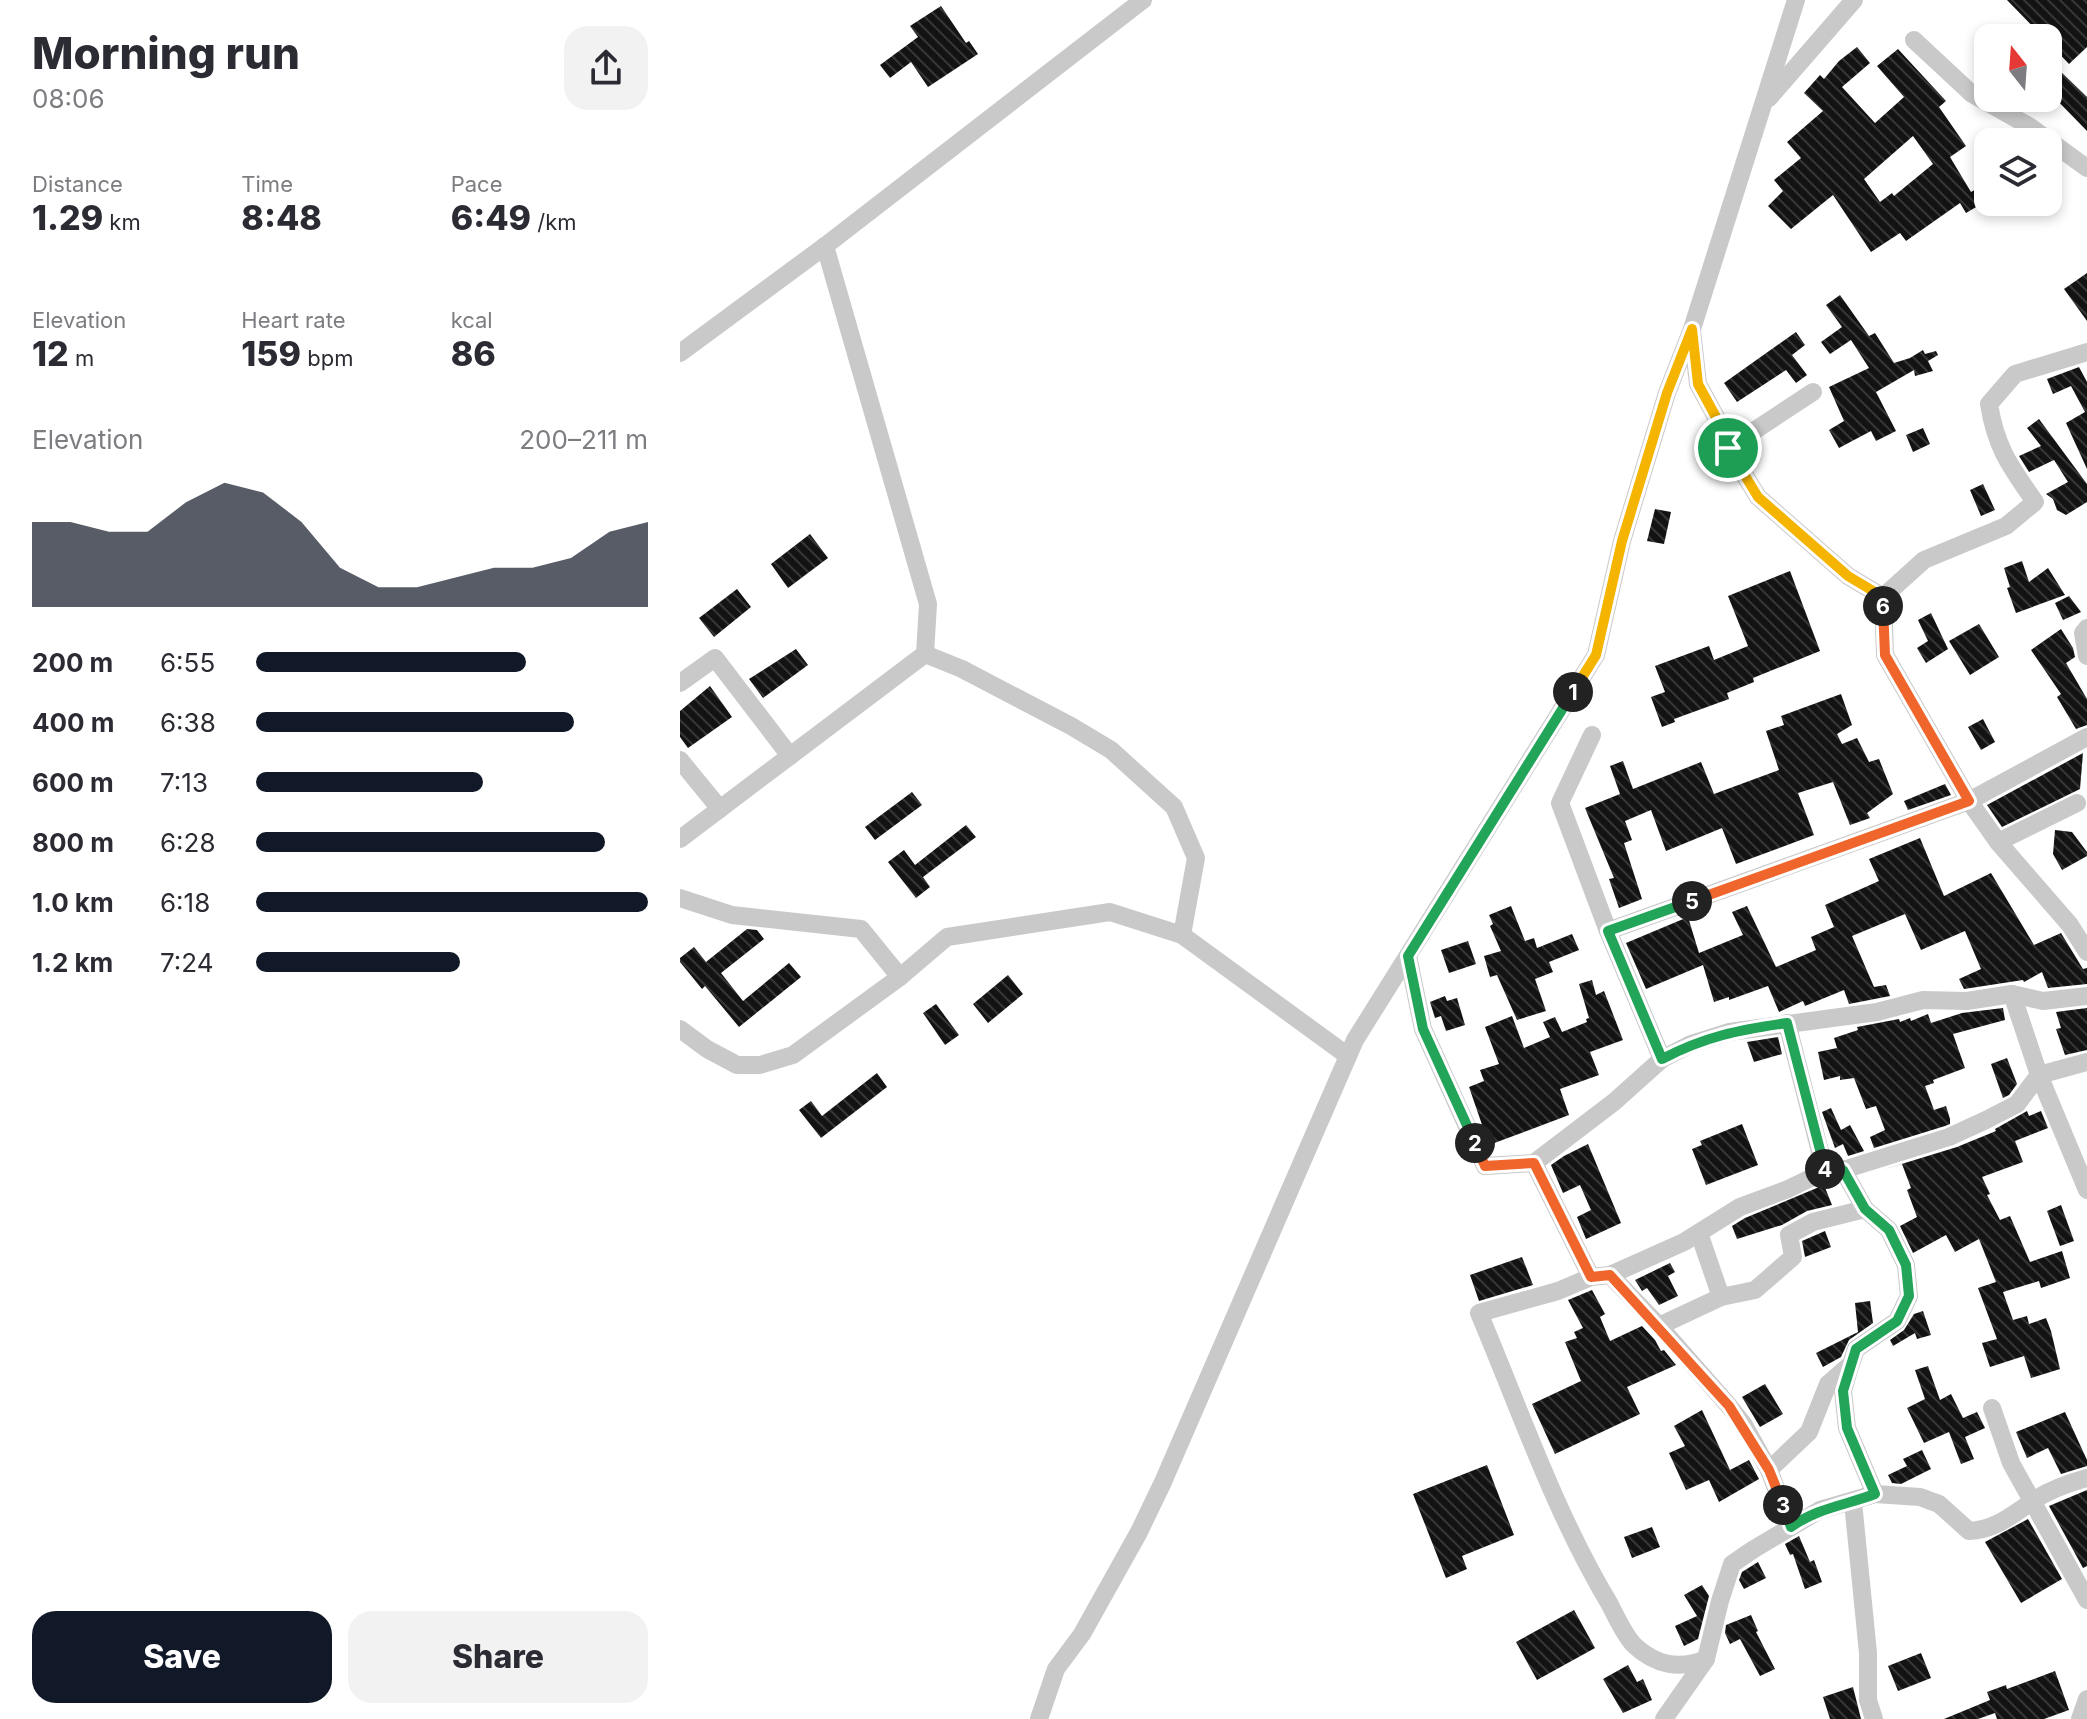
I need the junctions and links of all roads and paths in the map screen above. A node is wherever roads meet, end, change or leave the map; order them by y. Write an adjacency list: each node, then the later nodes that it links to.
1 (1143, 0): 7 (street)
2 (1796, 0): 5 (street)
3 (1854, 0): 5 (street)
4 (1914, 40): 6 (street)
5 (1763, 104): 8 (street)
6 (2087, 168)
7 (825, 246): 10 (street); 15 (street)
8 (1692, 329): 12 (street); 31 (street)
9 (2087, 352): 13 (street)
10 (680, 353)
11 (1813, 392): 12 (street)
12 (1728, 448): 13 (street)
13 (1883, 597): 22 (street)
14 (2087, 628): 16 (street)
15 (925, 654): 20 (street); 29 (street)
16 (2087, 656)
17 (680, 683): 20 (street)
18 (1592, 735): 28 (street)
19 (2087, 737): 22 (street)
20 (790, 756): 24 (street)
21 (680, 760): 24 (street)
22 (1969, 801): 26 (street); 28 (street)
23 (2077, 803): 26 (street)
24 (720, 809): 25 (street)
25 (680, 839)
26 (1998, 842): 30 (street)
27 (680, 898): 32 (street)
28 (1608, 931): 38 (street)
29 (1182, 935): 32 (street); 37 (street)
30 (2087, 952)
31 (1408, 956): 37 (street); 41 (street)
32 (900, 977): 36 (street)
33 (2012, 994): 34 (street); 35 (street); 40 (street)
34 (2087, 996)
35 (1787, 1023): 38 (street); 42 (street)
36 (680, 1029)
37 (1348, 1056): 61 (street)
38 (1662, 1059): 41 (street)
39 (2087, 1062): 40 (street)
40 (2039, 1075): 42 (street); 43 (street)
41 (1534, 1163): 47 (street)
42 (1834, 1171): 44 (street); 45 (street)
43 (2087, 1190)
44 (1865, 1209): 48 (street); 50 (street)
45 (1699, 1233): 46 (street); 48 (street)
46 (1610, 1275): 47 (street); 49 (street)
47 (1591, 1277): 59 (street)
48 (1721, 1297): 49 (street)
49 (1659, 1326): 52 (street)
50 (1851, 1364): 52 (street); 54 (street)
51 (1992, 1408): 55 (street)
52 (1769, 1470): 57 (street)
53 (2087, 1478): 55 (street)
54 (1875, 1494): 55 (street); 56 (street)
55 (2034, 1500): 58 (street)
56 (1853, 1502): 57 (street); 63 (street)
57 (1791, 1527): 59 (street)
58 (2087, 1600)
59 (1706, 1659): 62 (street)
60 (2087, 1699): 64 (street)
61 (1039, 1719)
62 (1664, 1719)
63 (1874, 1719)
64 (2080, 1719)

